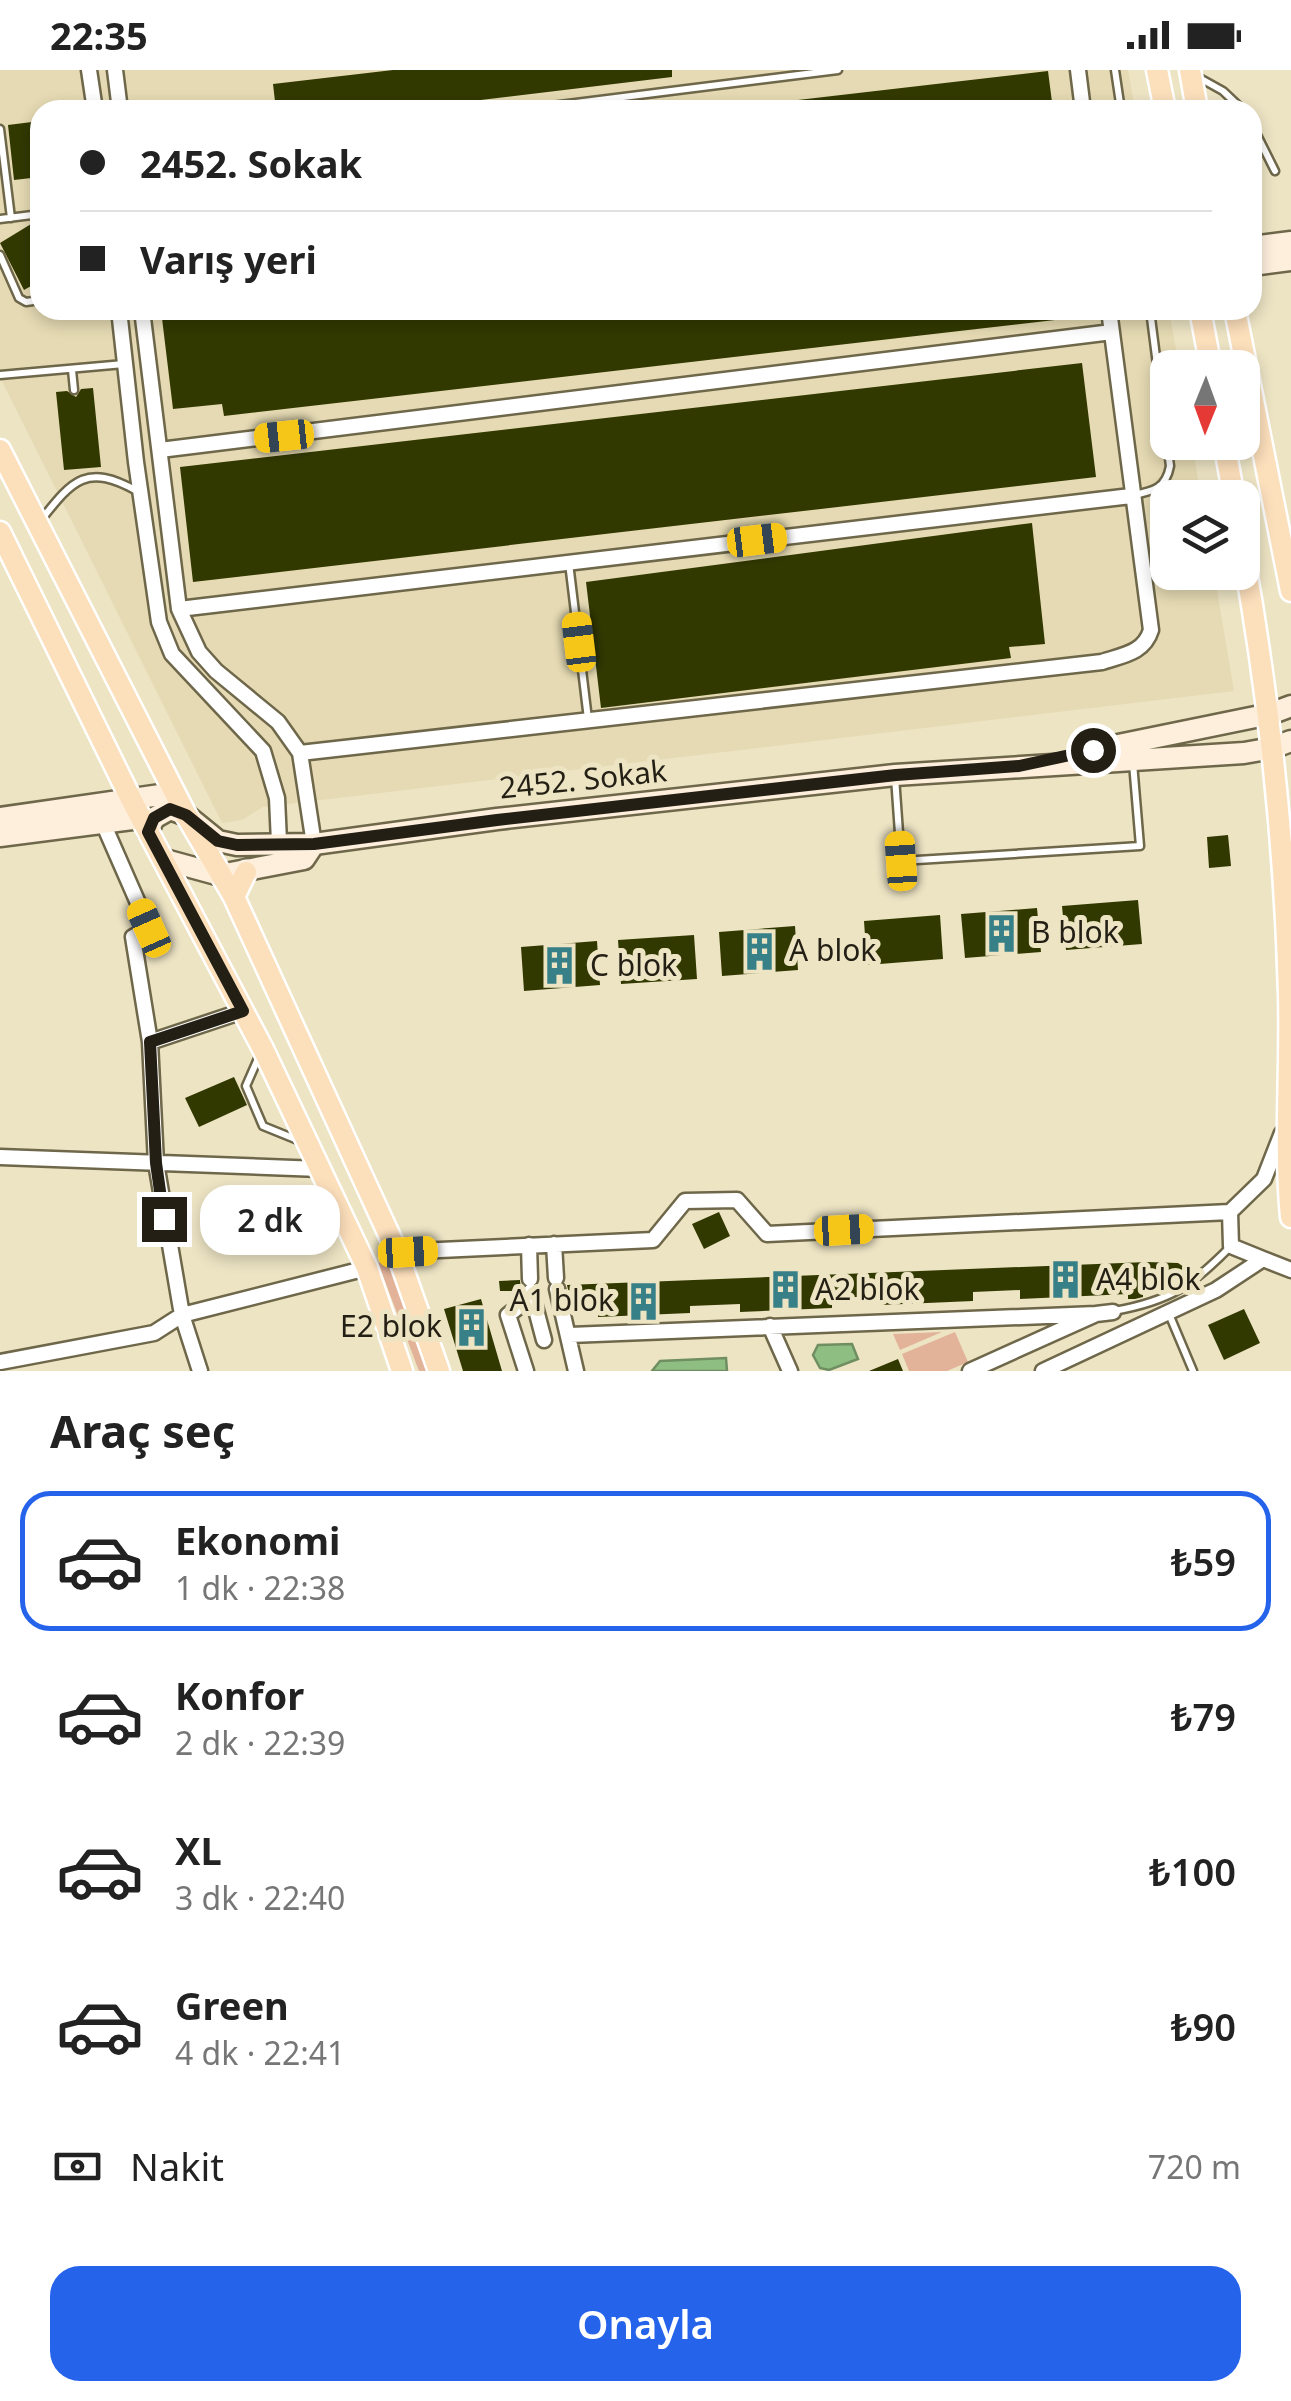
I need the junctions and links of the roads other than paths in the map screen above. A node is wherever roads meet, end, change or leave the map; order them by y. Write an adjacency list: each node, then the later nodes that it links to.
1 (89, 70): 8 (street)
2 (116, 70): 9 (street)
3 (838, 70): 10 (lane)
4 (1078, 70): 11 (street)
5 (1115, 70): 12 (lane)
6 (1158, 70): 13 (main road)
7 (1195, 71): 14 (main road); 15 (lane)
8 (93, 100)
9 (119, 100)
10 (600, 100)
11 (1082, 100)
12 (1120, 100)
13 (1162, 100)
14 (1197, 100)
15 (1233, 100)
16 (0, 129): 20 (lane)
17 (1262, 145): 18 (lane)
18 (1275, 171)
19 (30, 215): 20 (lane)
20 (11, 218): 21 (lane)
21 (0, 219)
22 (1291, 242): 23 (main road)
23 (1262, 246)
24 (0, 256): 27 (lane)
25 (1291, 260): 26 (main road)
26 (1262, 264)
27 (30, 301)
28 (120, 320): 36 (street)
29 (143, 320): 41 (street)
30 (1110, 320): 34 (street)
31 (1151, 320): 45 (lane)
32 (1202, 320): 35 (main road)
33 (1238, 320): 50 (main road)
34 (1112, 332): 41 (street); 45 (street)
35 (1207, 350)
36 (125, 364): 37 (lane); 44 (street)
37 (72, 370): 38 (lane); 39 (lane)
38 (0, 374)
39 (74, 390)
40 (0, 450): 46 (main road)
41 (160, 450): 51 (street)
42 (83, 468): 43 (lane)
43 (84, 479): 44 (lane); 46 (lane)
44 (140, 493): 66 (street)
45 (1131, 496): 48 (street); 54 (street)
46 (36, 524): 60 (main road)
47 (0, 532): 62 (main road)
48 (569, 562): 51 (street); 54 (lane)
49 (1249, 590): 53 (main road)
50 (1291, 591)
51 (179, 609): 56 (street)
52 (1291, 706): 53 (main road, 2452. Sokak)
53 (1270, 714): 55 (main road); 58 (main road, 2452. Sokak)
54 (588, 720): 56 (street)
55 (1282, 745): 57 (main road, 2452. Sokak); 75 (main road)
56 (300, 753): 67 (street)
57 (1133, 759): 58 (main road, 2452. Sokak); 59 (lane)
58 (1019, 766): 59 (main road, 2452. Sokak)
59 (896, 775): 67 (main road, 2452. Sokak)
60 (174, 793): 61 (main road); 62 (main road)
61 (186, 815): 62 (main road); 66 (main road); 70 (main road)
62 (140, 817): 63 (main road); 64 (main road); 68 (main road)
63 (0, 818)
64 (103, 823): 65 (main road); 73 (street)
65 (0, 836)
66 (279, 842): 67 (main road)
67 (314, 844): 69 (main road, 2452. Sokak)
68 (165, 860): 70 (main road, 2452. Sokak); 72 (main road)
69 (246, 872): 70 (main road, 2452. Sokak); 71 (main road)
70 (220, 875): 71 (main road)
71 (234, 897): 85 (main road)
72 (243, 1011): 73 (street); 74 (main road)
73 (150, 1042): 78 (street)
74 (263, 1049): 76 (main road); 76 (lane)
75 (1290, 1097): 80 (street); 81 (main road)
76 (308, 1145): 79 (main road)
77 (0, 1156): 78 (street)
78 (156, 1163): 79 (street); 93 (street)
79 (320, 1170): 87 (main road)
80 (1230, 1212): 82 (street); 84 (street)
81 (1291, 1217)
82 (554, 1244): 83 (street); 95 (street)
83 (529, 1246): 85 (street); 89 (street)
84 (1231, 1246): 86 (street); 90 (lane)
85 (398, 1252): 101 (main road)
86 (1263, 1259): 88 (street); 91 (street)
87 (366, 1268): 93 (street); 100 (main road)
88 (1291, 1270)
89 (531, 1288): 96 (street); 102 (street)
90 (1113, 1312): 92 (street)
91 (1169, 1313): 98 (street); 107 (lane)
92 (1096, 1314): 94 (street); 105 (street)
93 (182, 1316): 97 (street); 99 (street)
94 (770, 1326): 95 (street); 104 (street)
95 (570, 1334): 103 (street)
96 (544, 1340)
97 (0, 1362)
98 (1061, 1367): 106 (street)
99 (200, 1371)
100 (402, 1371)
101 (439, 1371)
102 (526, 1371)
103 (576, 1371)
104 (790, 1371)
105 (970, 1371)
106 (1043, 1371)
107 (1194, 1371)

